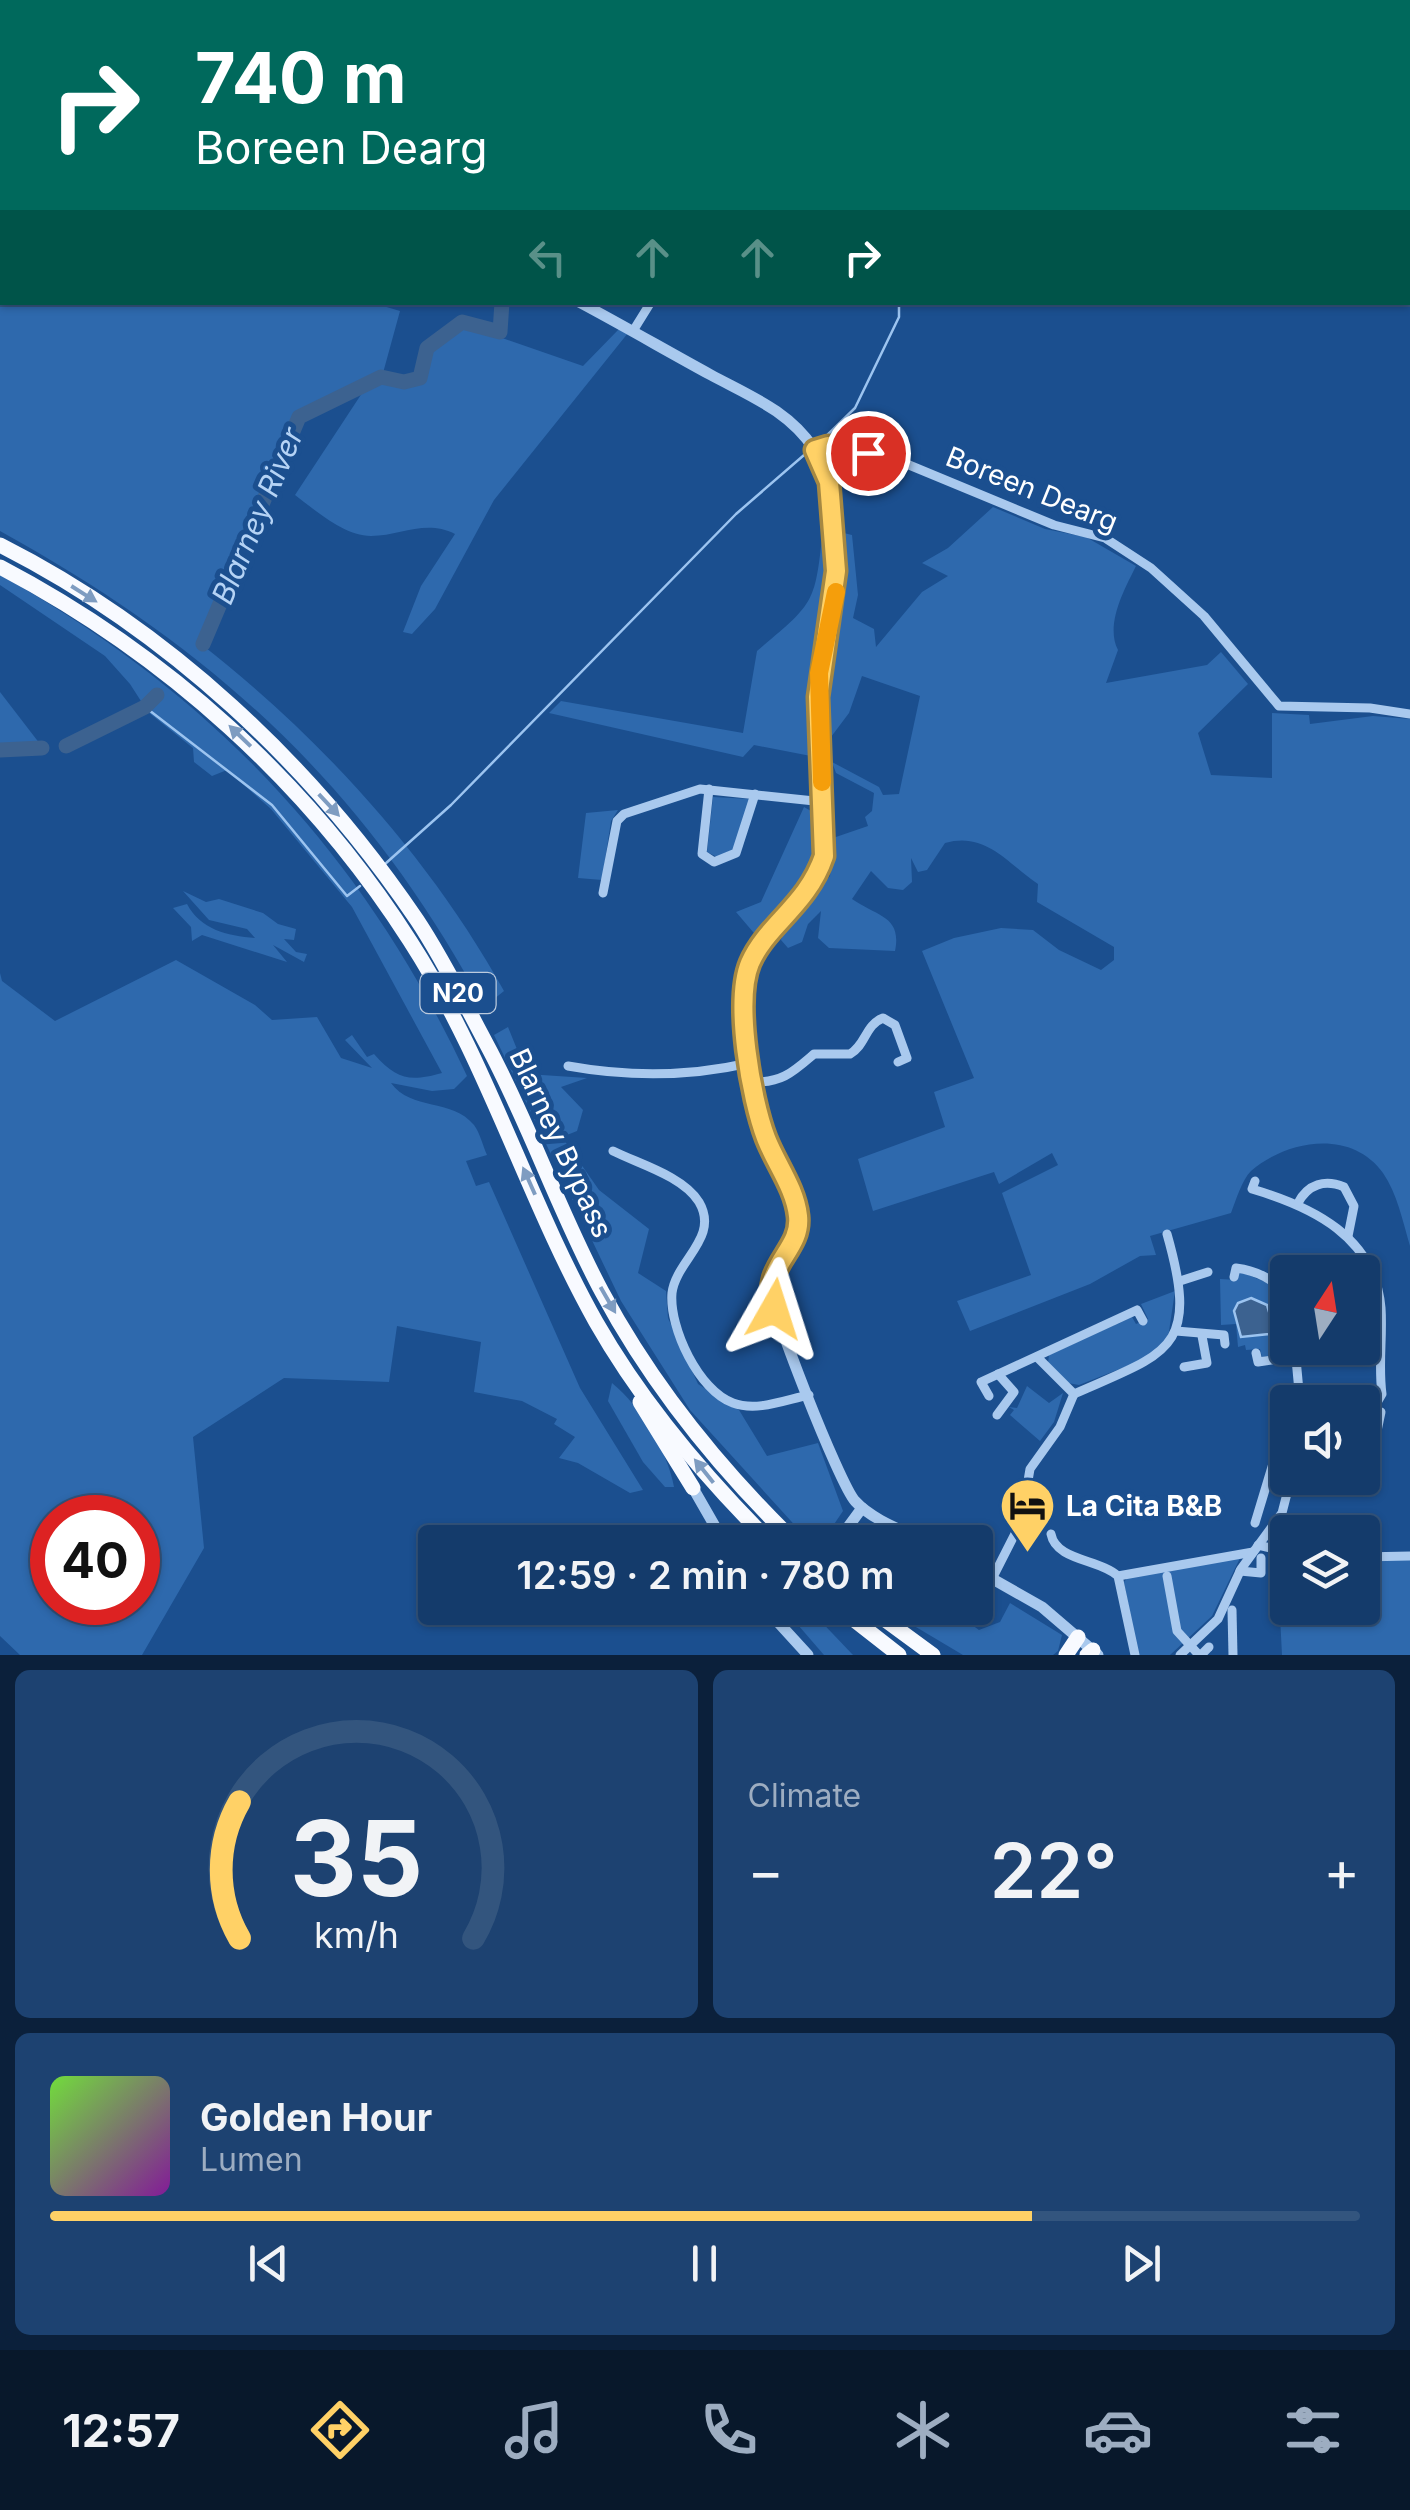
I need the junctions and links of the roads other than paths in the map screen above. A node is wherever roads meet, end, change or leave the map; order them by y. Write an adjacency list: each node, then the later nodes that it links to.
1 (585, 305): 3 (street)
2 (649, 305): 3 (street)
3 (633, 331): 4 (street)
4 (813, 448): 7 (street, Boreen Dearg); 10 (street)
5 (0, 545): 51 (highway, Blarney Bypass / N20, one-way to 51)
6 (0, 567): 32 (highway, Blarney Bypass / N20, one-way to 6)
7 (1410, 714)
8 (709, 789): 9 (street); 9 (street); 11 (street)
9 (756, 794): 10 (street)
10 (824, 802): 12 (street)
11 (603, 893)
12 (748, 1062): 14 (street); 15 (street)
13 (898, 1062): 15 (street)
14 (568, 1066)
15 (752, 1082): 36 (street)
16 (613, 1151): 36 (street)
17 (1255, 1181): 18 (street)
18 (1298, 1203): 20 (street); 20 (street)
19 (1167, 1234): 24 (street)
20 (1348, 1236): 38 (street)
21 (1208, 1272): 24 (street)
22 (1234, 1277): 23 (street)
23 (1270, 1280)
24 (1180, 1281): 26 (street)
25 (1143, 1321): 30 (street)
26 (1176, 1331): 27 (street); 35 (street)
27 (1202, 1336): 28 (street); 33 (street)
28 (1225, 1344)
29 (1256, 1352): 31 (street)
30 (1037, 1357): 34 (street); 35 (street)
31 (1270, 1359)
32 (622, 1360): 43 (highway, N20); 50 (highway, N20, one-way to 32)
33 (1184, 1367)
34 (998, 1374): 37 (street); 40 (street)
35 (1074, 1394): 62 (street)
36 (809, 1395): 47 (street)
37 (989, 1396)
38 (1380, 1398)
39 (1381, 1412): 41 (street)
40 (997, 1415)
41 (1380, 1417)
42 (1270, 1474): 44 (street)
43 (693, 1488): 49 (street)
44 (1264, 1494): 46 (street); 48 (street)
45 (1287, 1495): 46 (street)
46 (1286, 1500): 55 (street)
47 (862, 1508): 52 (street); 53 (street)
48 (1255, 1522)
49 (714, 1525)
50 (754, 1525)
51 (777, 1525)
52 (850, 1525)
53 (894, 1525)
54 (1051, 1534): 60 (street)
55 (1257, 1552): 56 (street); 59 (street); 59 (street); 60 (street)
56 (1270, 1552)
57 (1410, 1556): 58 (street)
58 (1380, 1557)
59 (1240, 1571): 70 (street)
60 (1118, 1576): 78 (street)
61 (1166, 1576): 70 (street)
62 (993, 1577)
63 (993, 1580): 69 (street)
64 (1232, 1610): 80 (street)
65 (783, 1625): 73 (street)
66 (861, 1625): 74 (highway)
67 (892, 1625): 68 (highway)
68 (906, 1636): 75 (highway); 76 (highway)
69 (1078, 1637): 72 (street); 77 (highway)
70 (1190, 1646): 71 (street); 79 (street)
71 (1203, 1652)
72 (1092, 1653)
73 (808, 1655)
74 (899, 1655)
75 (932, 1655)
76 (947, 1655)
77 (1066, 1655)
78 (1135, 1655)
79 (1180, 1655)
80 (1234, 1655)

